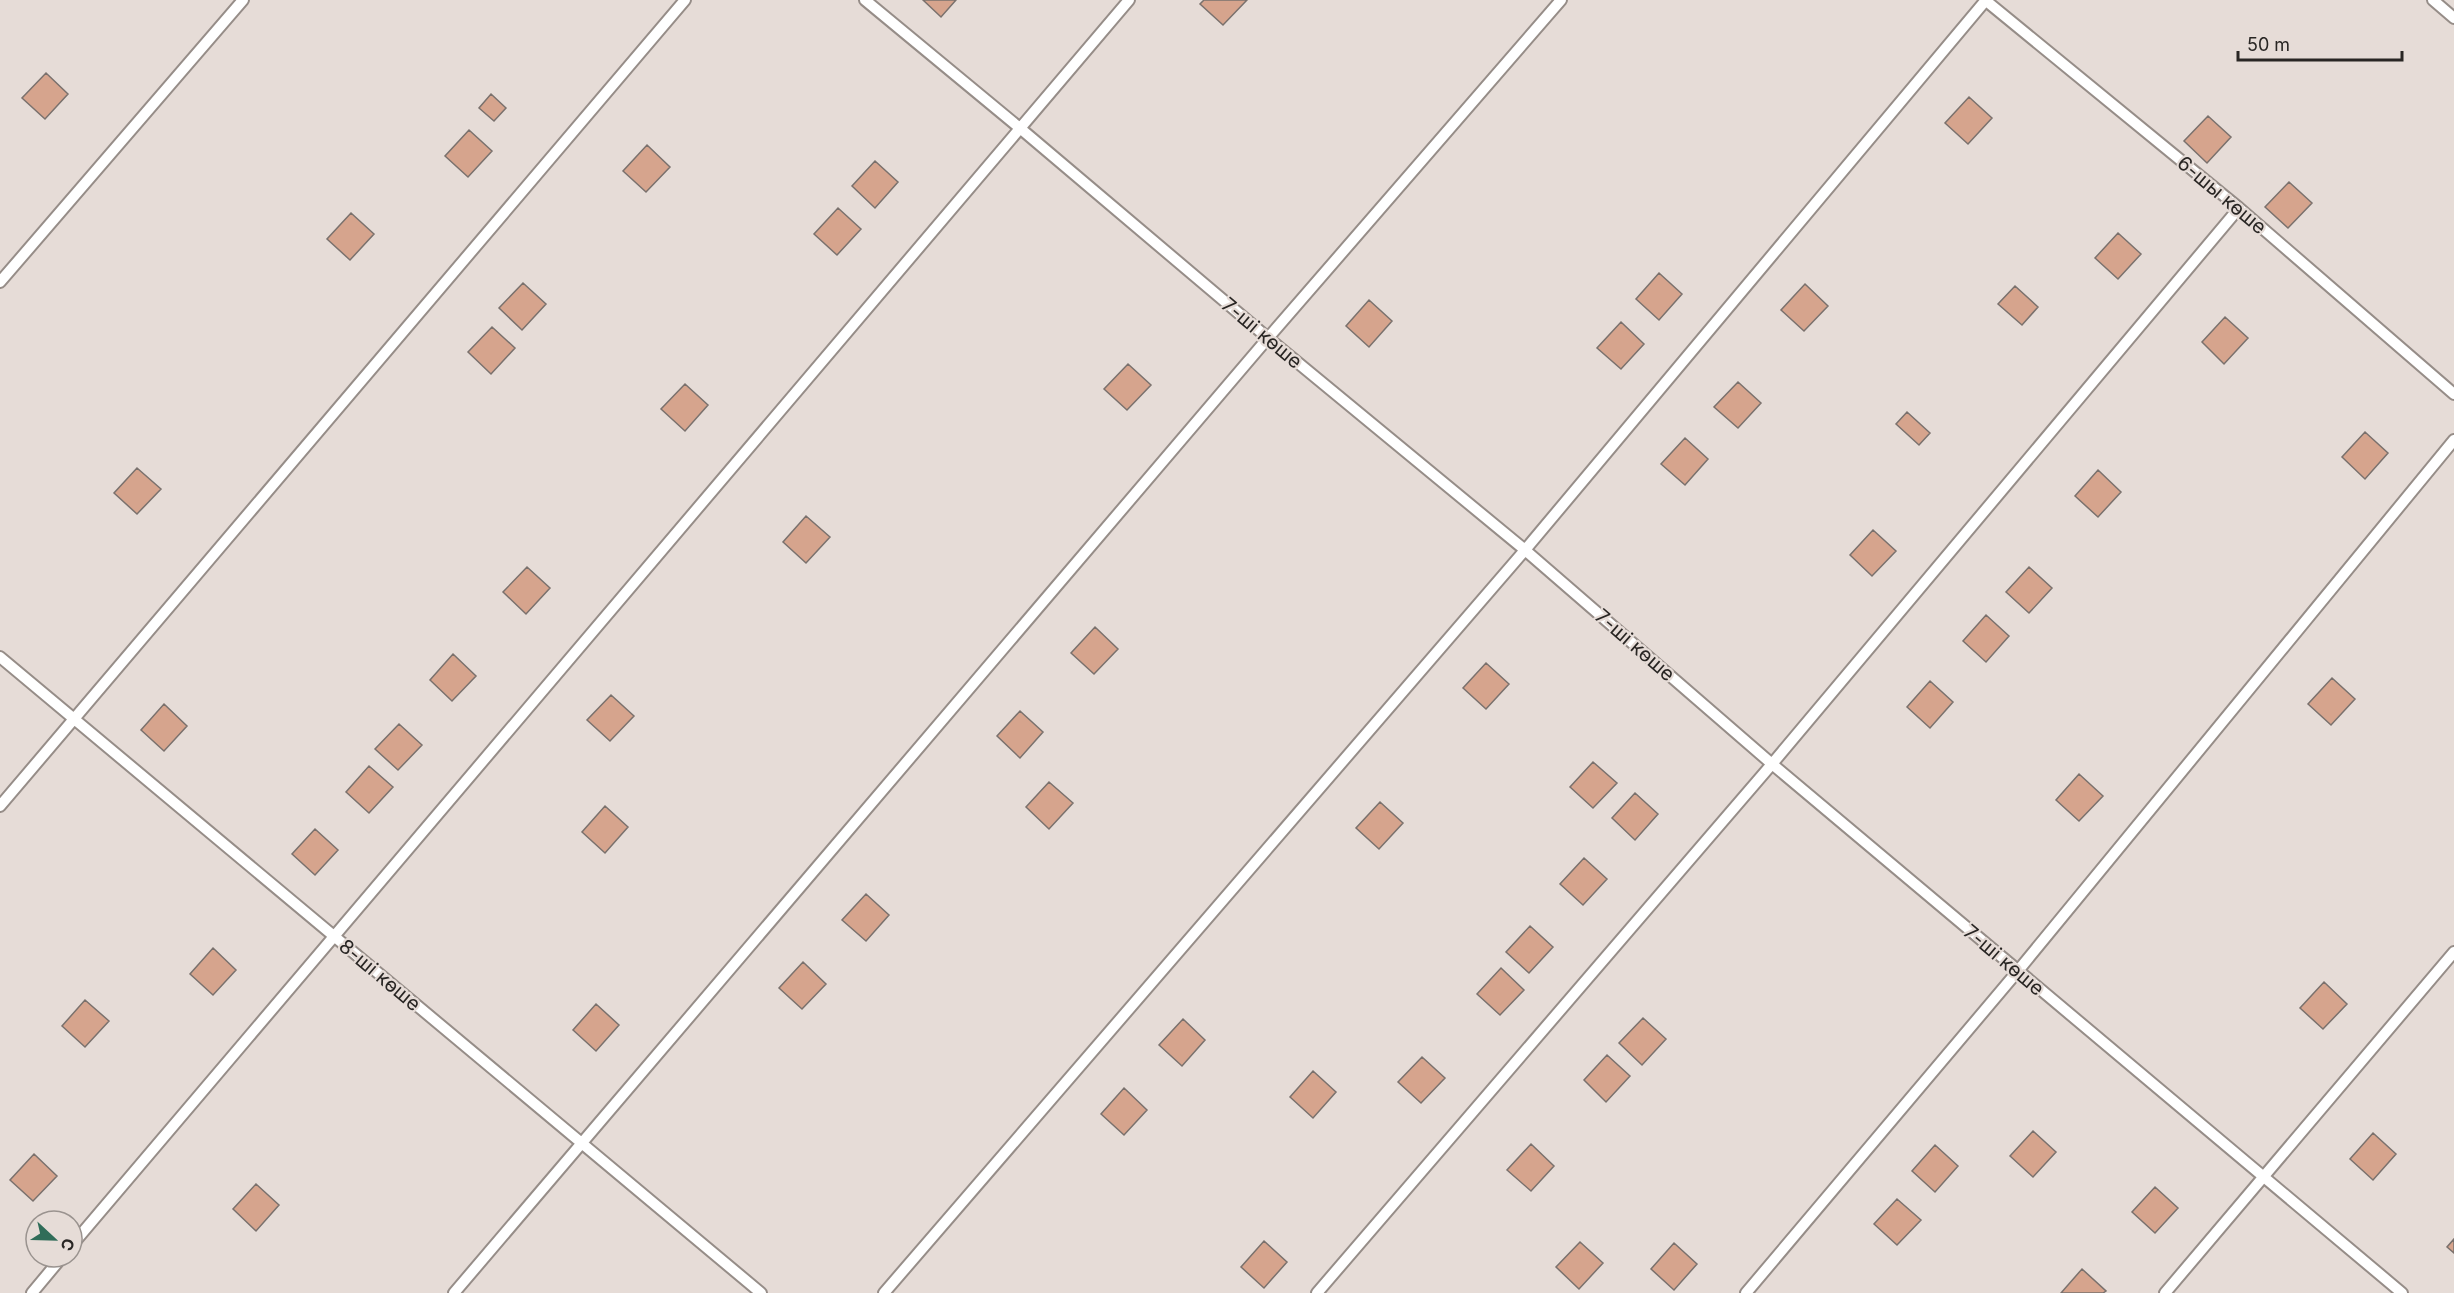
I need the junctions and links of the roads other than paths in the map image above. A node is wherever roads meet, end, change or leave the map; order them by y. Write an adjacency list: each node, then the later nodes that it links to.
1 (243, 0): 11 (lane)
2 (685, 0): 17 (lane)
3 (865, 0): 9 (lane, 7-ші көше)
4 (1129, 0): 9 (lane)
5 (1562, 0): 12 (lane)
6 (1985, 0): 10 (lane, 6-шы көше); 15 (lane)
7 (2433, 0): 8 (lane)
8 (2454, 18)
9 (1021, 129): 12 (lane, 7-ші көше); 20 (lane)
10 (2239, 208): 13 (lane, 6-шы көше); 18 (lane)
11 (0, 282)
12 (1268, 338): 15 (lane, 7-ші көше); 23 (lane)
13 (2454, 394)
14 (2454, 440): 22 (lane)
15 (1525, 550): 18 (lane, 7-ші көше); 30 (lane)
16 (0, 657): 17 (lane, 8-ші көше)
17 (73, 720): 19 (lane); 20 (lane, 8-ші көше)
18 (1772, 764): 22 (lane, 7-ші көше); 31 (lane)
19 (0, 806)
20 (333, 936): 23 (lane, 8-ші көше); 25 (lane)
21 (2454, 952): 24 (lane)
22 (2017, 972): 24 (lane, 7-ші көше); 32 (lane)
23 (582, 1141): 28 (lane); 29 (lane, 8-ші көше)
24 (2264, 1177): 33 (lane); 34 (lane, 7-ші көше)
25 (84, 1231)
26 (52, 1269): 27 (lane)
27 (32, 1293)
28 (454, 1293)
29 (761, 1293)
30 (884, 1293)
31 (1317, 1293)
32 (1746, 1293)
33 (2165, 1293)
34 (2402, 1293)

